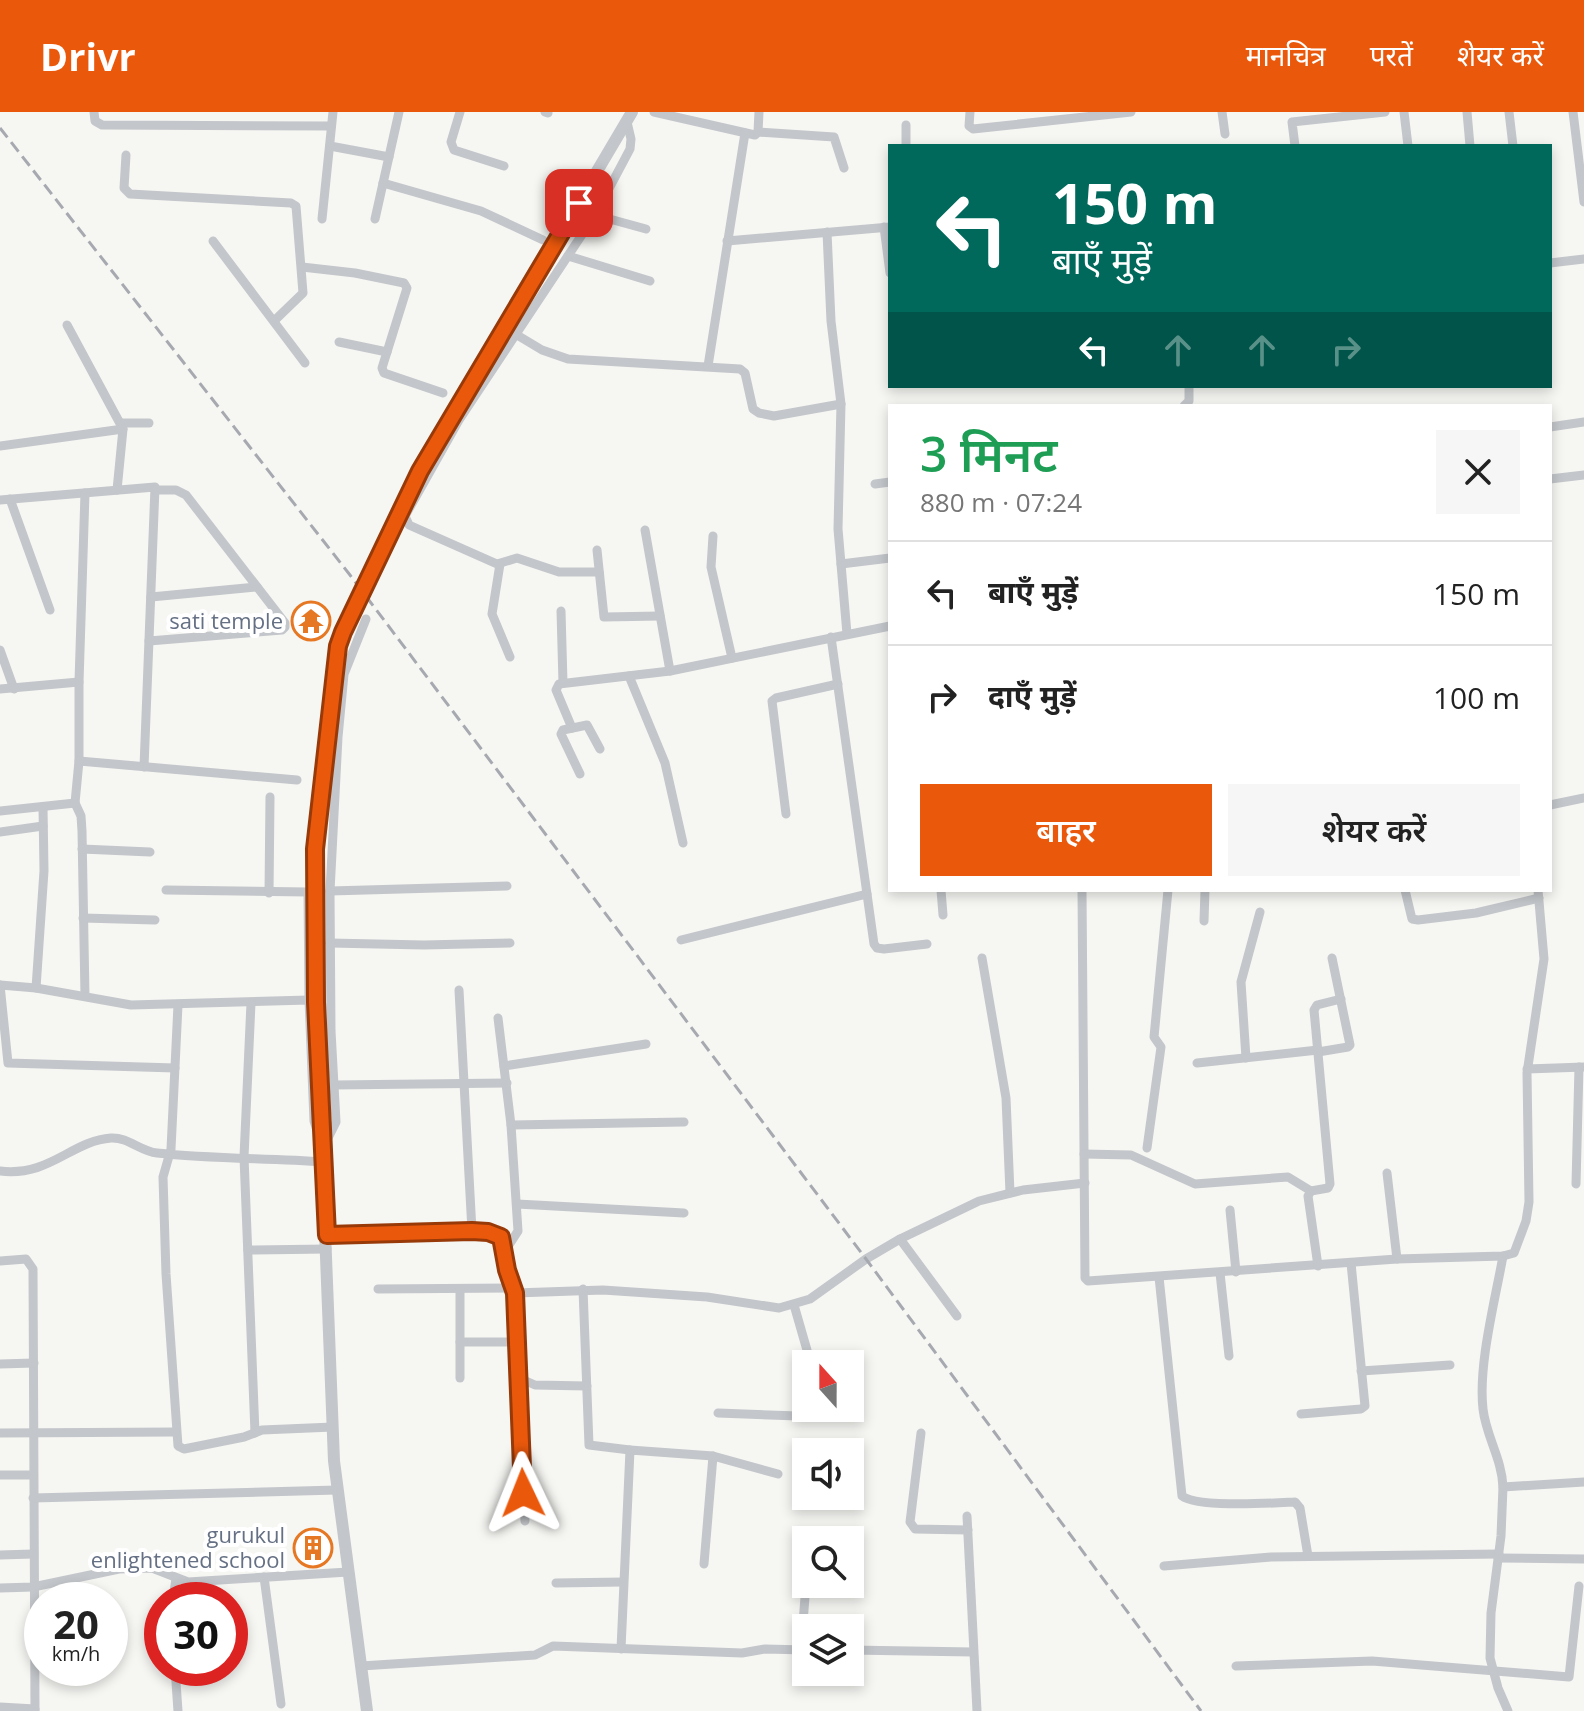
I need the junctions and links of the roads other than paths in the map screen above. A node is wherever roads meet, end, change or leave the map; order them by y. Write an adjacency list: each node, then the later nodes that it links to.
1 (94, 112): 20 (street)
2 (204, 112): 20 (street)
3 (333, 112): 21 (street)
4 (399, 112): 32 (street)
5 (460, 112): 33 (street)
6 (654, 112): 23 (street)
7 (759, 112): 22 (street)
8 (970, 112): 9 (street)
9 (1131, 112)
10 (1222, 112): 24 (street)
11 (1385, 112): 16 (street)
12 (1404, 112): 27 (street)
13 (1467, 112): 28 (street)
14 (1509, 112): 29 (street)
15 (1573, 112): 36 (street)
16 (1365, 113): 18 (street)
17 (630, 117): 37 (street); 163 (street, bridge)
18 (1292, 117): 26 (street)
19 (906, 125): 25 (street)
20 (205, 126): 21 (street)
21 (331, 126): 30 (street)
22 (758, 132): 23 (street); 34 (street)
23 (745, 133): 45 (street)
24 (1225, 134)
25 (906, 144)
26 (1295, 144)
27 (1408, 144)
28 (1470, 144)
29 (1513, 144)
30 (330, 146): 32 (street); 38 (street)
31 (126, 155): 49 (street)
32 (389, 157): 35 (street)
33 (504, 166)
34 (844, 168)
35 (383, 183): 39 (street); 43 (street)
36 (1584, 202)
37 (595, 215): 41 (street); 46 (street)
38 (322, 219)
39 (375, 219)
40 (887, 227): 42 (street)
41 (646, 229)
42 (827, 232): 45 (street); 59 (street)
43 (543, 240)
44 (213, 241): 51 (street)
45 (727, 241): 57 (street)
46 (568, 256): 50 (street); 53 (street)
47 (1584, 259): 48 (street)
48 (1552, 263)
49 (302, 267): 51 (street); 55 (street)
50 (650, 281)
51 (274, 321): 56 (street)
52 (67, 325): 62 (street)
53 (517, 335): 57 (street); 77 (street)
54 (339, 342): 55 (street)
55 (387, 352): 58 (street)
56 (305, 363)
57 (708, 366): 59 (street)
58 (443, 393)
59 (841, 404): 78 (street)
60 (1584, 422): 63 (street)
61 (149, 423): 62 (street)
62 (122, 426): 64 (street); 69 (street)
63 (1552, 427)
64 (0, 446)
65 (1584, 475): 66 (street)
66 (1552, 479)
67 (888, 482): 68 (street)
68 (875, 484)
69 (117, 490): 70 (street); 71 (street)
70 (155, 490): 80 (street); 81 (street)
71 (85, 493): 72 (street); 95 (street)
72 (5, 499): 82 (street)
73 (645, 530): 84 (street)
74 (713, 536): 92 (street)
75 (597, 550): 79 (street)
76 (888, 558): 78 (street)
77 (500, 564): 79 (street); 91 (street)
78 (841, 564): 87 (street)
79 (599, 572): 84 (street)
80 (257, 587): 81 (street); 89 (street)
81 (151, 597): 89 (street)
82 (50, 610)
83 (561, 611): 96 (street)
84 (660, 616): 93 (street)
85 (366, 619): 120 (street)
86 (888, 626): 87 (street)
87 (847, 634): 88 (street)
88 (831, 637): 92 (street); 97 (street)
89 (149, 641): 103 (street)
90 (0, 650): 99 (street)
91 (510, 657)
92 (732, 658): 93 (street)
93 (670, 671): 94 (street)
94 (629, 676): 96 (street); 115 (street)
95 (79, 682): 99 (street); 102 (street)
96 (563, 683): 100 (street)
97 (838, 684): 112 (street); 127 (street)
98 (0, 689): 99 (street)
99 (14, 689)
100 (572, 728): 101 (street); 104 (street)
101 (600, 749)
102 (79, 761): 103 (street); 108 (street)
103 (144, 767): 105 (street)
104 (580, 774)
105 (297, 780)
106 (270, 797): 126 (street)
107 (1584, 798): 109 (street)
108 (75, 803): 110 (street); 116 (street)
109 (1552, 805)
110 (43, 807): 111 (street); 113 (street)
111 (0, 811)
112 (786, 814)
113 (43, 826): 114 (street); 141 (street)
114 (0, 832)
115 (683, 843)
116 (82, 849): 117 (street); 131 (street)
117 (150, 852)
118 (507, 886): 120 (street)
119 (166, 890): 126 (street)
120 (330, 891): 135 (street)
121 (941, 892): 130 (street)
122 (1082, 892): 166 (street)
123 (1168, 892): 164 (street)
124 (1205, 892): 133 (street)
125 (1405, 892): 128 (street)
126 (269, 893): 145 (street)
127 (867, 894): 134 (street); 137 (street)
128 (1538, 894): 157 (street)
129 (1260, 912): 151 (street)
130 (943, 915)
131 (83, 918): 132 (street); 143 (street)
132 (155, 920)
133 (1204, 921)
134 (681, 940)
135 (330, 943): 136 (street); 160 (street)
136 (510, 943)
137 (927, 944)
138 (982, 958): 174 (street)
139 (1332, 958): 144 (street)
140 (0, 985): 141 (street); 152 (street)
141 (36, 988): 143 (street)
142 (459, 990): 159 (street)
143 (85, 996): 147 (street)
144 (1341, 999): 150 (street); 150 (street)
145 (309, 1000): 146 (street); 163 (street)
146 (251, 1003): 147 (street); 167 (street)
147 (178, 1005): 156 (street)
148 (498, 1018): 154 (street)
149 (646, 1044): 154 (street)
150 (1318, 1051): 151 (street); 173 (street)
151 (1246, 1058): 153 (street)
152 (3, 1062): 156 (street)
153 (1197, 1063)
154 (504, 1066): 158 (street)
155 (1581, 1067): 157 (street); 172 (street)
156 (175, 1068): 165 (street)
157 (1527, 1069): 183 (street)
158 (507, 1083): 159 (street); 162 (street)
159 (465, 1084): 160 (street); 178 (street)
160 (334, 1085): 163 (street)
161 (684, 1122): 162 (street)
162 (511, 1125): 175 (street)
163 (323, 1148): 168 (street)
164 (1147, 1148)
165 (170, 1154): 167 (street); 169 (street); 214 (street)
166 (1084, 1154): 171 (street); 173 (street)
167 (244, 1157): 168 (street); 181 (street)
168 (324, 1162): 180 (street)
169 (0, 1171)
170 (1387, 1173): 184 (street)
171 (1085, 1183): 174 (street); 190 (street)
172 (1576, 1184)
173 (1311, 1191): 187 (street)
174 (1010, 1193): 179 (street)
175 (517, 1204): 177 (street); 182 (street)
176 (1230, 1210): 188 (street)
177 (684, 1213)
178 (472, 1231): 180 (street); 182 (street)
179 (900, 1239): 197 (street); 198 (street)
180 (327, 1242): 181 (street); 213 (street)
181 (248, 1250): 216 (street)
182 (505, 1251): 195 (street)
183 (1503, 1256): 184 (street); 225 (street)
184 (1397, 1259): 186 (street)
185 (0, 1261): 203 (street)
186 (1351, 1263): 187 (street); 206 (street)
187 (1318, 1266): 188 (street)
188 (1236, 1272): 189 (street)
189 (1220, 1273): 190 (street); 202 (street)
190 (1159, 1277): 233 (street)
191 (378, 1289): 192 (street)
192 (460, 1289): 195 (street); 199 (street)
193 (583, 1289): 194 (street); 195 (street); 196 (street)
194 (603, 1290): 196 (street); 197 (street)
195 (514, 1291): 200 (street)
196 (583, 1304): 209 (street)
197 (794, 1305): 201 (street)
198 (957, 1316)
199 (460, 1342): 200 (street); 207 (street)
200 (517, 1342): 208 (street)
201 (807, 1350)
202 (1229, 1356)
203 (34, 1363): 204 (street); 218 (street)
204 (0, 1364)
205 (1450, 1365): 206 (street)
206 (1361, 1371): 211 (street)
207 (460, 1378)
208 (519, 1378): 209 (street); 229 (street)
209 (587, 1386): 219 (street)
210 (718, 1413): 212 (street)
211 (1301, 1414)
212 (792, 1416)
213 (333, 1427): 216 (street); 226 (street)
214 (175, 1432): 216 (street); 218 (street)
215 (0, 1433): 218 (street)
216 (255, 1433)
217 (921, 1433): 230 (street)
218 (34, 1435): 223 (street)
219 (630, 1450): 220 (street); 244 (street)
220 (713, 1456): 221 (street); 236 (street)
221 (778, 1474)
222 (0, 1475): 223 (street)
223 (33, 1475): 227 (street)
224 (1584, 1482): 225 (street)
225 (1503, 1487): 234 (street)
226 (337, 1490): 227 (street); 238 (street)
227 (33, 1498): 231 (street)
228 (967, 1516): 230 (street)
229 (525, 1521)
230 (968, 1530): 252 (street)
231 (33, 1554): 232 (street); 241 (street)
232 (0, 1555)
233 (1308, 1556): 234 (street); 237 (street)
234 (1498, 1556): 235 (street); 255 (street)
235 (1584, 1559)
236 (704, 1564)
237 (1164, 1566)
238 (348, 1572): 239 (street); 253 (street)
239 (264, 1577): 240 (street); 258 (street)
240 (176, 1578): 242 (street); 243 (street)
241 (33, 1582)
242 (57, 1582)
243 (175, 1582)
244 (623, 1582): 245 (street); 249 (street)
245 (556, 1583)
246 (1579, 1586): 255 (street)
247 (24, 1587): 248 (street)
248 (0, 1588)
249 (621, 1649): 250 (street); 253 (street)
250 (792, 1650)
251 (864, 1650): 252 (street)
252 (973, 1652): 263 (street)
253 (361, 1666): 262 (street)
254 (1236, 1666): 255 (street)
255 (1494, 1672): 264 (street)
256 (35, 1686): 260 (street)
257 (176, 1686): 261 (street)
258 (281, 1704)
259 (0, 1707): 260 (street)
260 (35, 1710)
261 (178, 1711)
262 (367, 1711)
263 (977, 1711)
264 (1508, 1711)

